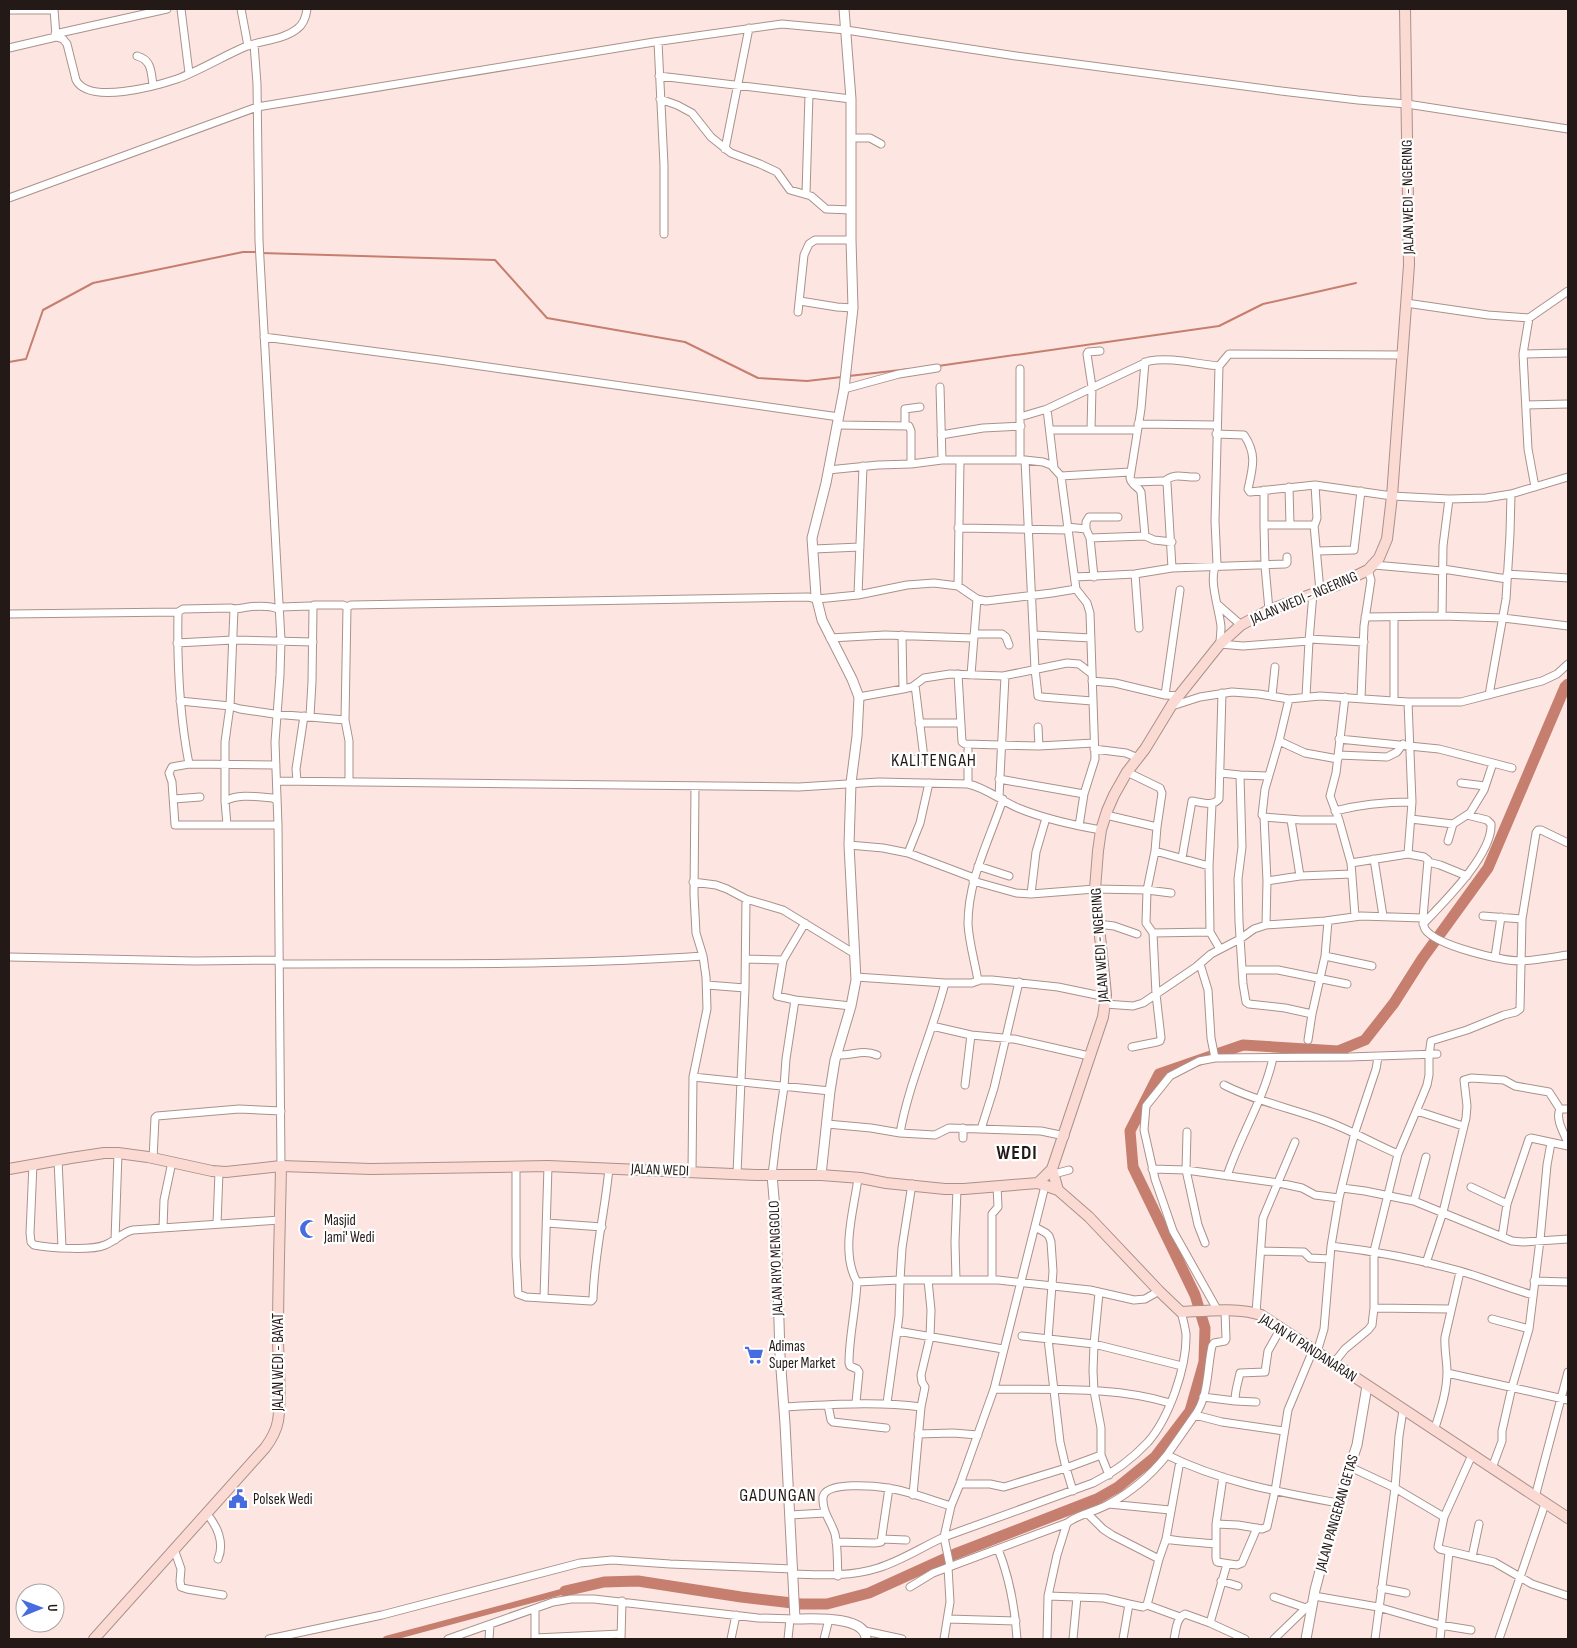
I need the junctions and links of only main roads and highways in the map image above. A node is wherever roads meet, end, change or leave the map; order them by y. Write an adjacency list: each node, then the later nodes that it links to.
1 (1405, 9): 4 (main road, JALAN WEDI - NGERING)
2 (281, 1166): 3 (main road, JALAN WEDI); 5 (main road, JALAN WEDI); 8 (main road, JALAN WEDI - BAYAT)
3 (9, 1169)
4 (1053, 1172): 5 (main road); 6 (main road)
5 (1042, 1184): 6 (main road)
6 (1058, 1190): 7 (main road, JALAN KI PANDANARAN)
7 (1568, 1518)
8 (94, 1639)

